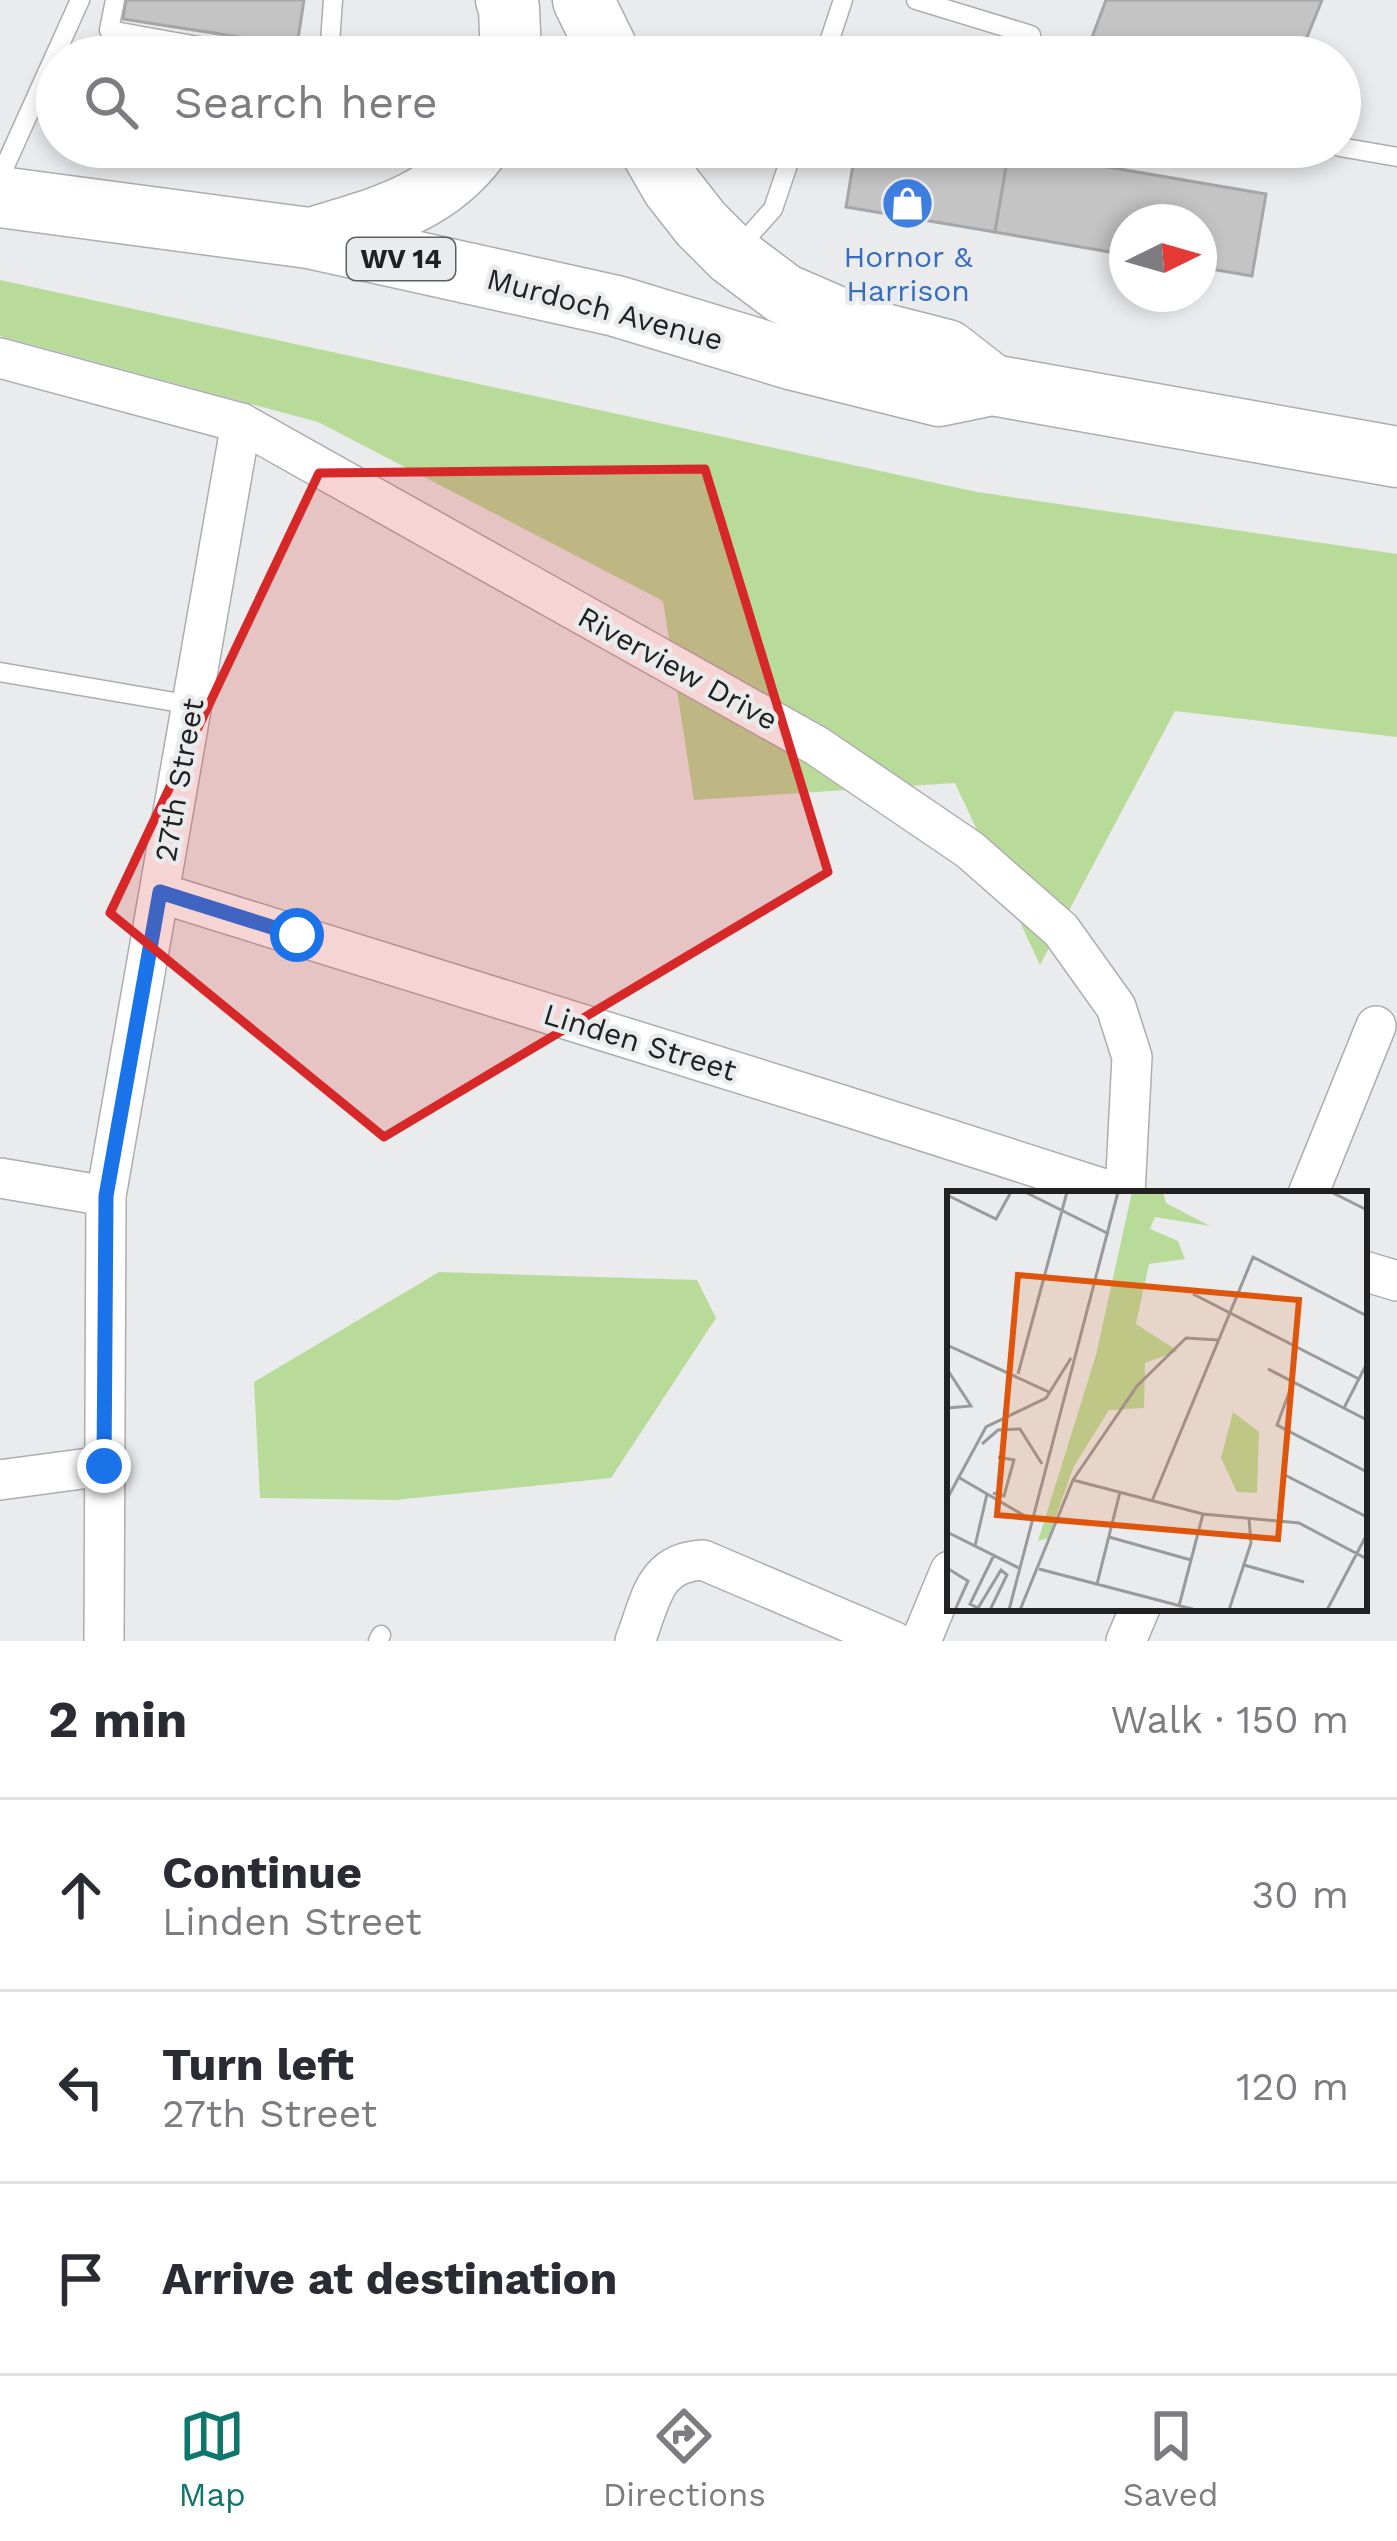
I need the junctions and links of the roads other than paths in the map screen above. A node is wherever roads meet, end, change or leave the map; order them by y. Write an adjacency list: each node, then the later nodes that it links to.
1 (80, 0): 9 (lane)
2 (115, 0): 10 (lane)
3 (333, 0): 11 (lane)
4 (506, 0): 12 (main road)
5 (583, 0): 13 (main road)
6 (843, 0): 14 (lane)
7 (916, 0): 8 (lane)
8 (1031, 35)
9 (64, 36)
10 (142, 36)
11 (330, 36)
12 (511, 36)
13 (600, 36)
14 (835, 36)
15 (36, 97): 21 (lane)
16 (1361, 151): 17 (lane)
17 (1397, 157)
18 (460, 168): 23 (main road)
19 (662, 168): 24 (main road, WV 14)
20 (787, 168): 24 (lane)
21 (0, 176)
22 (0, 197): 23 (main road, Murdoch Avenue / WV 14)
23 (309, 238): 25 (main road, Murdoch Avenue / WV 14)
24 (732, 255): 25 (main road); 27 (main road, Murdoch Avenue / WV 14)
25 (616, 306): 27 (main road, Murdoch Avenue / WV 14)
26 (0, 358): 28 (street, Riverview Drive)
27 (992, 385): 29 (main road, Murdoch Avenue / WV 14)
28 (241, 423): 31 (street, 27th Street); 36 (street, Riverview Drive)
29 (1397, 457)
30 (0, 672): 31 (lane)
31 (192, 704): 32 (street, 27th Street)
32 (160, 892): 35 (street, Linden Street); 38 (street, 27th Street)
33 (1376, 1027): 37 (street)
34 (0, 1178): 38 (street)
35 (1112, 1191)
36 (1122, 1191)
37 (1309, 1191)
38 (106, 1196): 41 (street, 27th Street)
39 (1367, 1272): 40 (street)
40 (1397, 1281)
41 (104, 1466): 42 (street); 45 (street, 27th Street)
42 (0, 1480)
43 (947, 1578): 48 (street)
44 (1139, 1611): 49 (street)
45 (104, 1641)
46 (634, 1641): 47 (street)
47 (893, 1641)
48 (921, 1641)
49 (1126, 1641)

